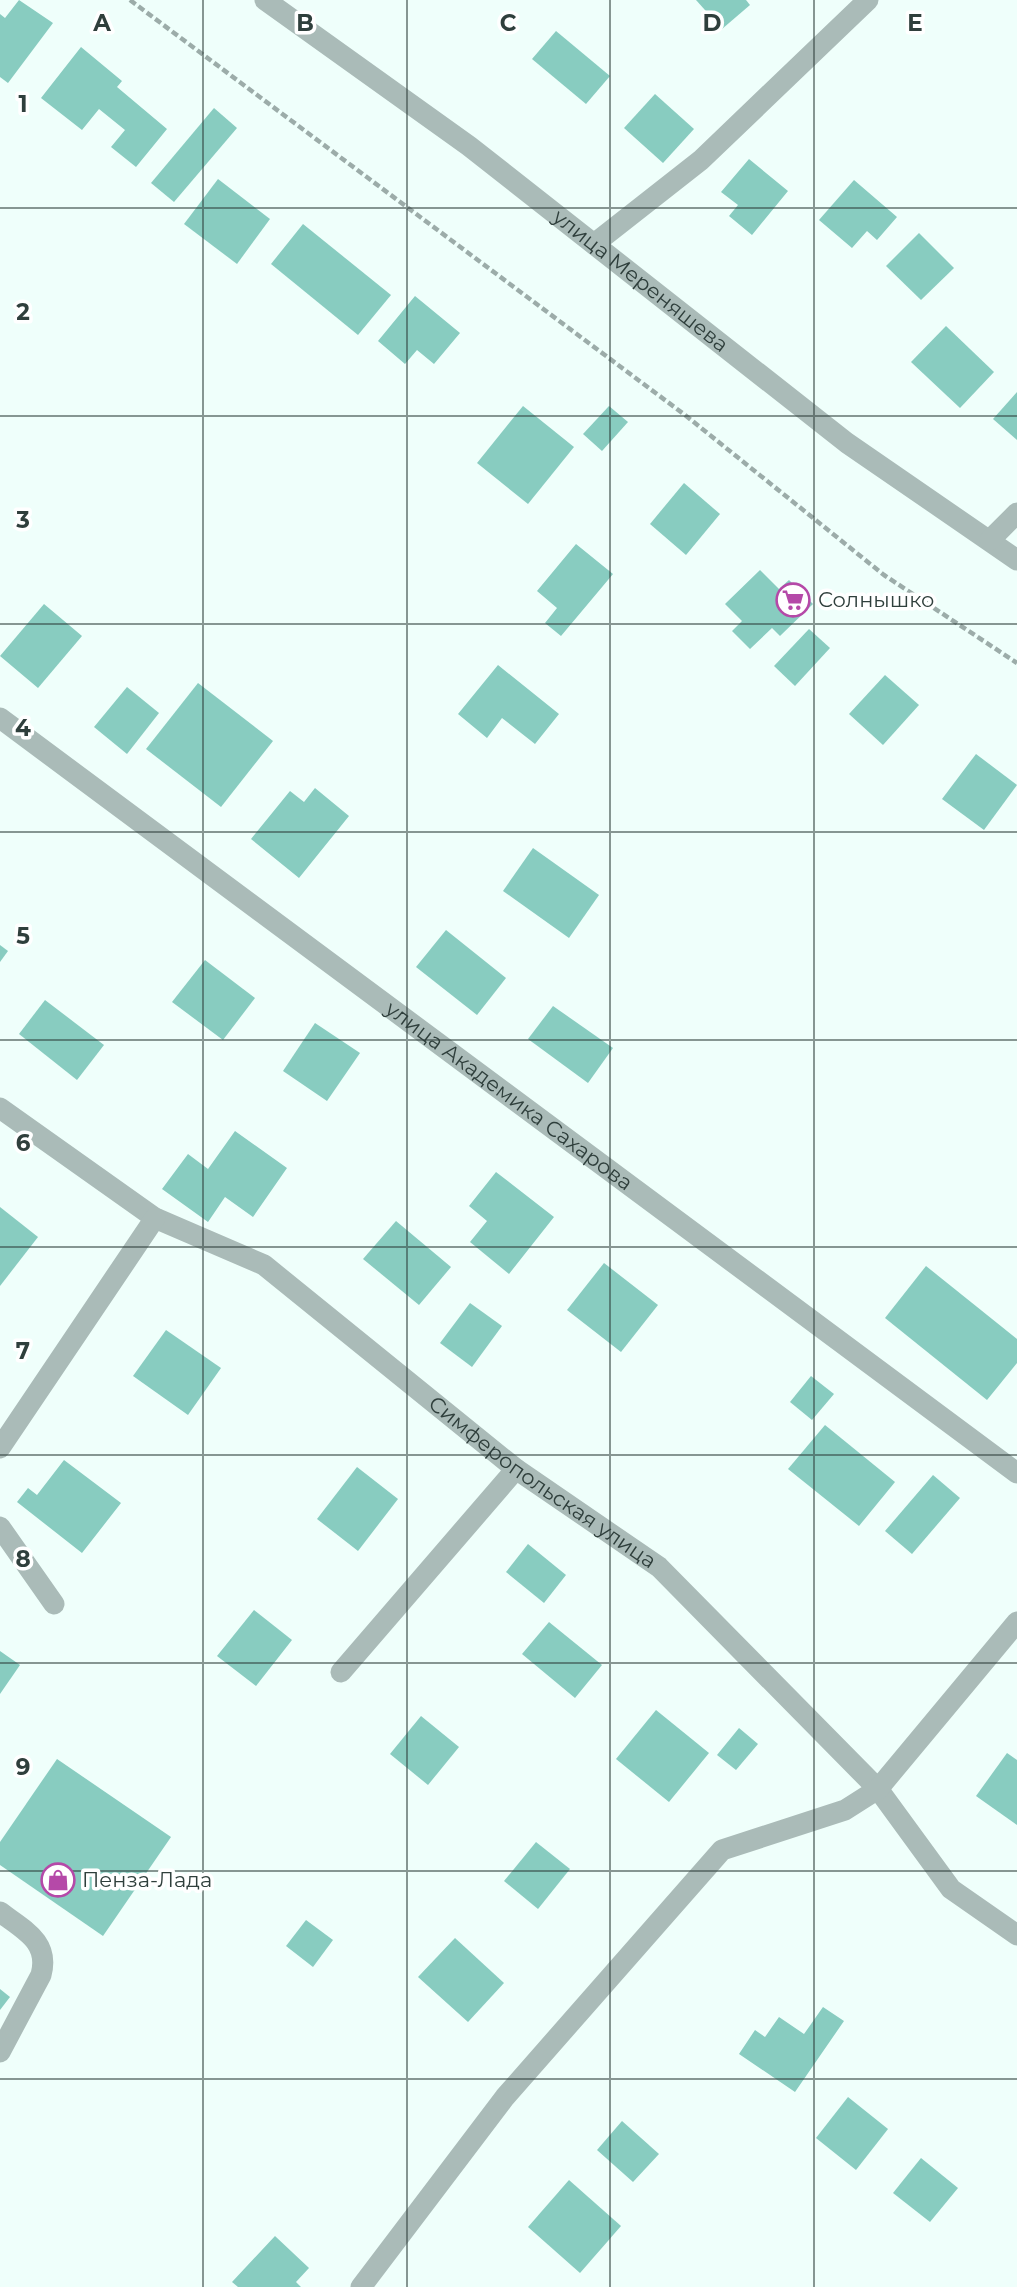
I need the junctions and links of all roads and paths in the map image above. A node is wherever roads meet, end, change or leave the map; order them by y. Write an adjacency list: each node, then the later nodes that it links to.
1 (130, 0): 8 (path)
2 (265, 0): 4 (street, улица Мереняшева)
3 (868, 0): 4 (street)
4 (594, 244): 6 (street, улица Мереняшева)
5 (1017, 513): 6 (street)
6 (990, 540): 7 (street, улица Мереняшева)
7 (1017, 561)
8 (1017, 663)
9 (0, 718): 14 (street, улица Академика Сахарова)
10 (0, 1108): 11 (street, Симферопольская улица)
11 (156, 1218): 12 (street); 13 (street, Симферопольская улица)
12 (0, 1448)
13 (516, 1469): 18 (street); 19 (street, Симферопольская улица)
14 (1017, 1473)
15 (0, 1527): 16 (street)
16 (54, 1604)
17 (1017, 1622): 19 (street)
18 (341, 1672)
19 (878, 1789): 21 (street, Симферопольская улица); 23 (street)
20 (0, 1912): 22 (street)
21 (1017, 1935)
22 (0, 2052)
23 (360, 2287)

